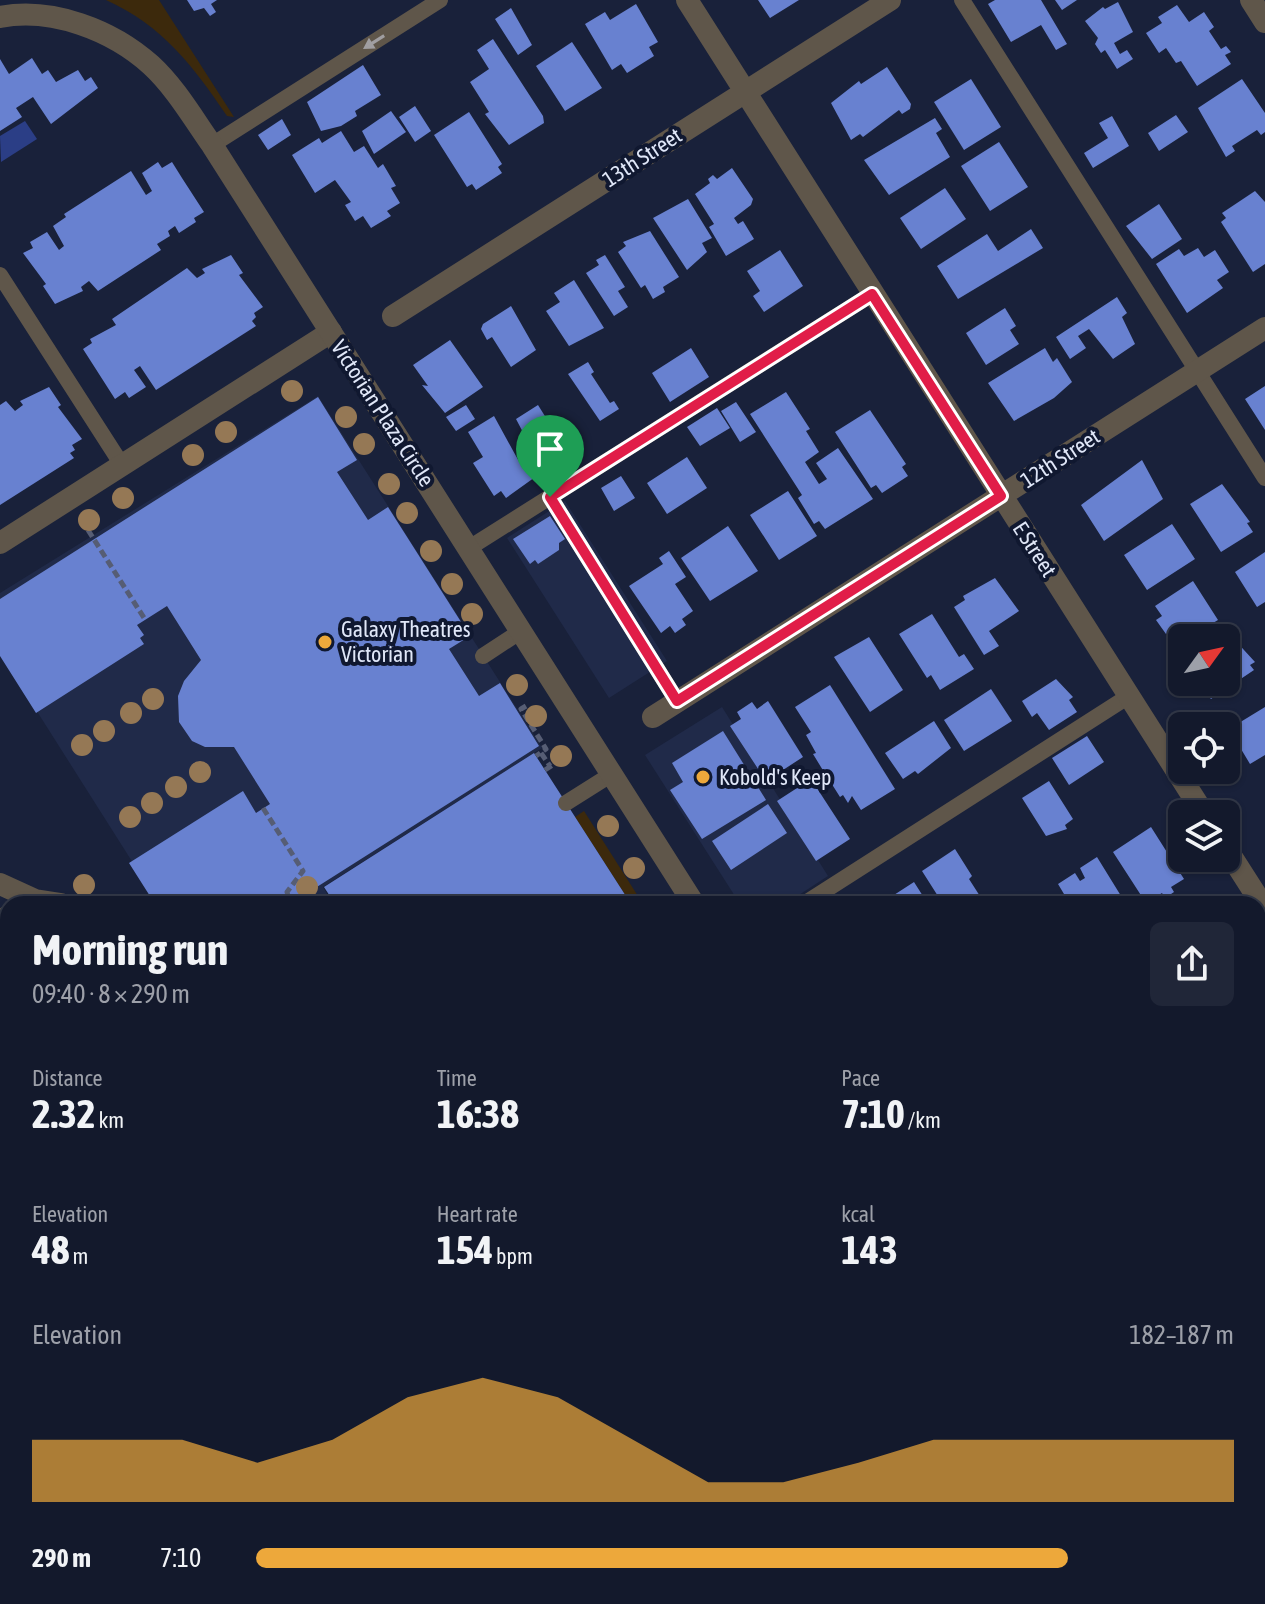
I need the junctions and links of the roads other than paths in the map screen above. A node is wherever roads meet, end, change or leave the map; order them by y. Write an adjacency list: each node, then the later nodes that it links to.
1 (440, 0): 9 (lane, one-way to 9)
2 (687, 0): 8 (street, E Street)
3 (890, 0): 8 (street, 13th Street)
4 (962, 0): 15 (lane)
5 (1251, 0): 7 (street)
6 (0, 17): 9 (street, Victorian Plaza Circle)
7 (1265, 22)
8 (745, 92): 11 (street, E Street); 12 (street, 13th Street)
9 (212, 145): 14 (street, Victorian Plaza Circle)
10 (0, 275): 16 (lane)
11 (872, 294): 18 (street, E Street); 19 (lane)
12 (393, 316)
13 (1265, 328): 15 (street, 12th Street)
14 (331, 332): 16 (street); 21 (street, Victorian Plaza Circle)
15 (1196, 370): 17 (lane); 18 (street, 12th Street)
16 (122, 465): 20 (street)
17 (1265, 478)
18 (1001, 496): 24 (street, E Street); 25 (street, 12th Street)
19 (550, 497): 21 (lane); 25 (lane)
20 (0, 543)
21 (469, 548): 22 (street, Victorian Plaza Circle)
22 (521, 631): 23 (lane); 27 (street, Victorian Plaza Circle)
23 (483, 656)
24 (1129, 696): 28 (street, E Street); 32 (lane)
25 (677, 701): 26 (street, 12th Street)
26 (653, 717)
27 (612, 774): 29 (lane); 31 (street, Victorian Plaza Circle)
28 (1195, 800)
29 (566, 803)
30 (1240, 870): 33 (street)
31 (689, 896)
32 (816, 896)
33 (1256, 896)

